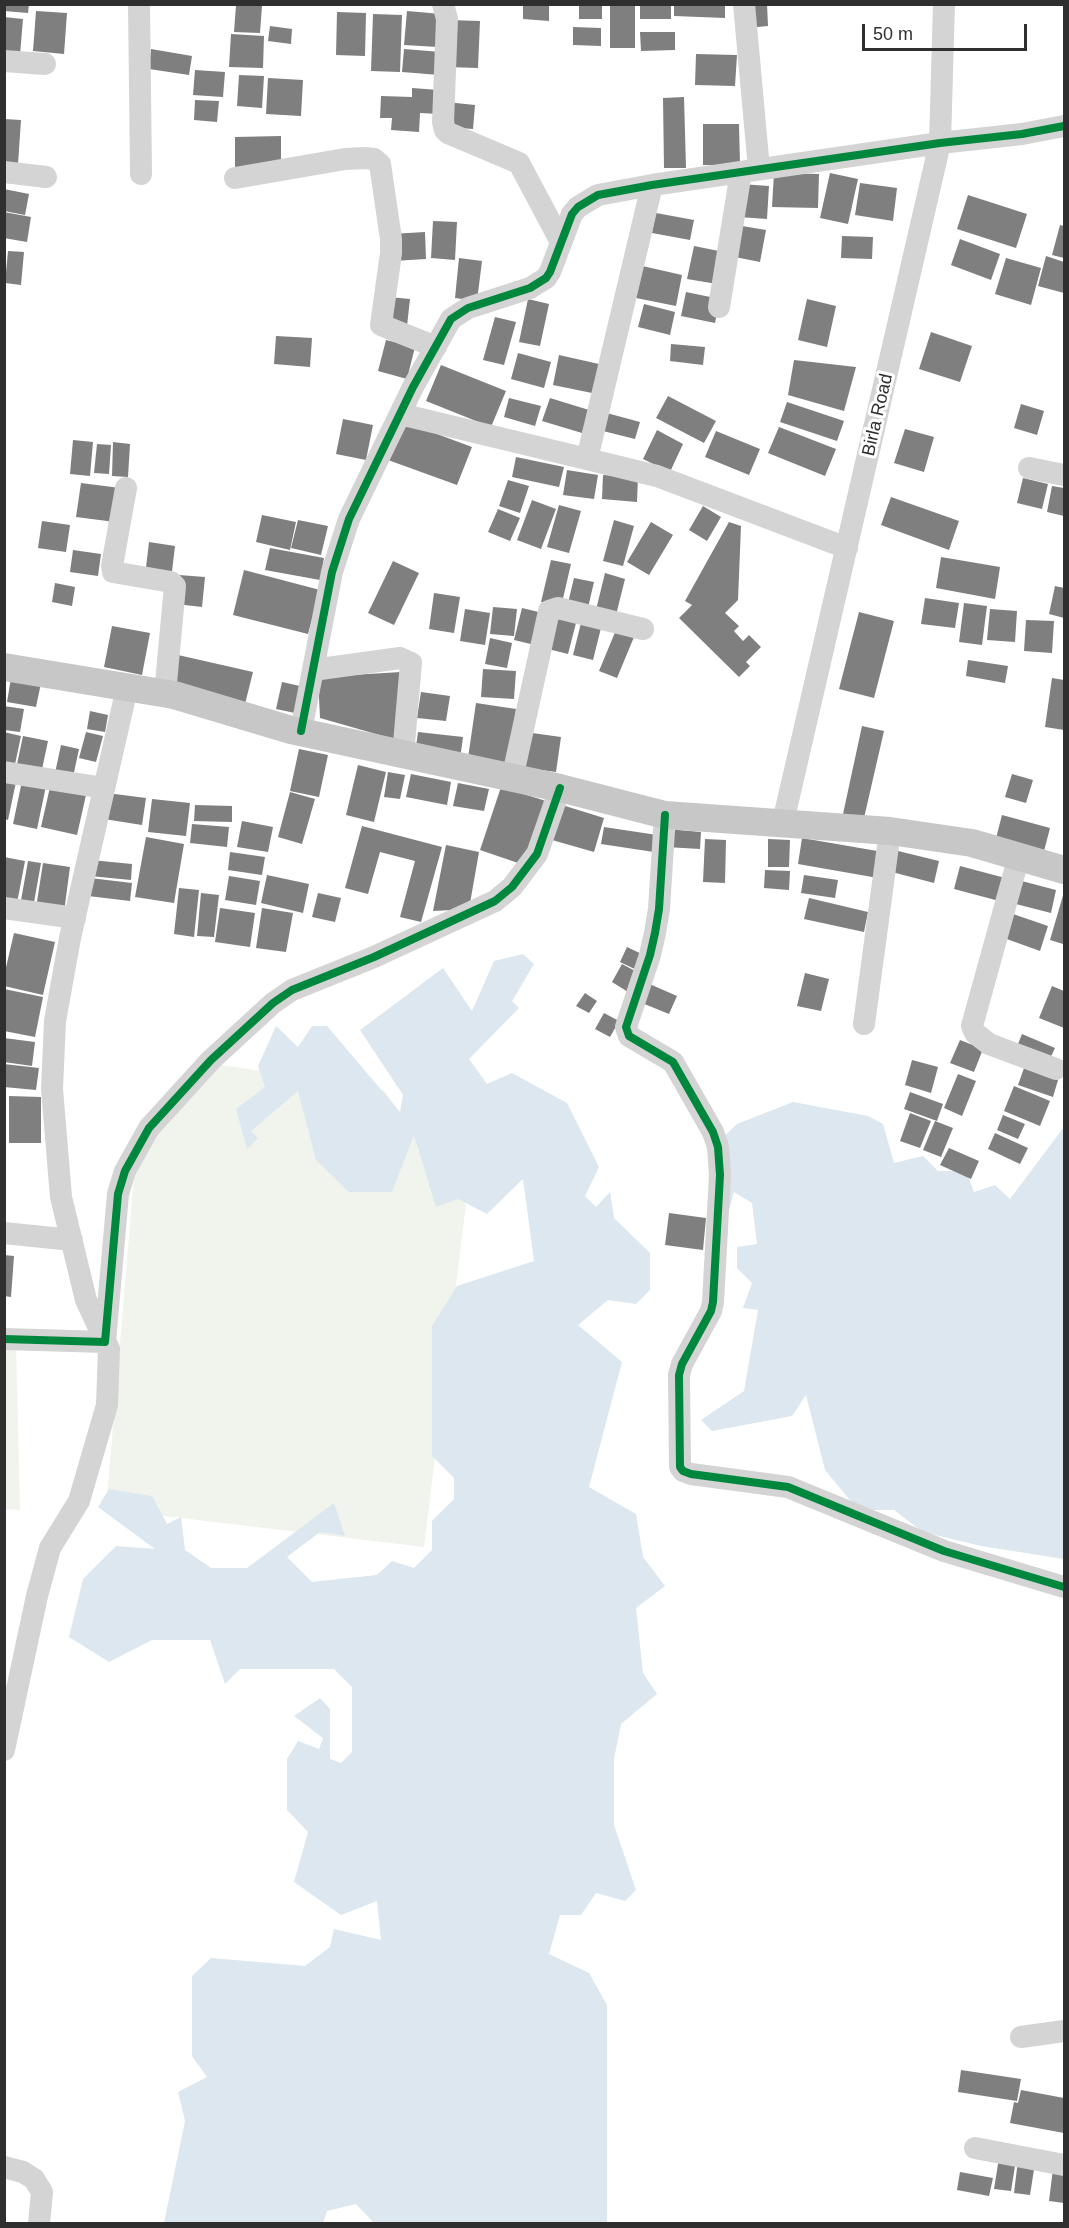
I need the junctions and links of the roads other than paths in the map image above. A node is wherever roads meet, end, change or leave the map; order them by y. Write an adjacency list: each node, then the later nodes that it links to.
1 (139, 4): 11 (street)
2 (443, 4): 15 (street)
3 (744, 4): 9 (street)
4 (944, 4): 8 (street, Birla Road)
5 (4, 61): 6 (street)
6 (45, 64)
7 (1065, 126): 8 (street)
8 (940, 143): 9 (street); 23 (street, Birla Road)
9 (750, 170): 14 (street); 16 (street)
10 (4, 172): 12 (street)
11 (141, 174)
12 (46, 177)
13 (235, 178): 17 (street)
14 (652, 185): 15 (street); 19 (street)
15 (561, 242): 17 (street)
16 (719, 307)
17 (436, 346): 18 (street)
18 (400, 414): 19 (street); 25 (street)
19 (586, 459): 23 (street)
20 (1029, 468): 21 (street)
21 (1065, 475)
22 (126, 488): 28 (street)
23 (847, 548): 36 (street, Birla Road)
24 (644, 629): 32 (street)
25 (313, 670): 29 (street); 30 (street)
26 (5, 671): 27 (main road)
27 (127, 688): 28 (main road); 33 (street)
28 (165, 694): 29 (main road)
29 (301, 731): 30 (main road)
30 (403, 754): 32 (main road)
31 (4, 772): 33 (street)
32 (512, 779): 34 (main road)
33 (104, 789): 41 (street)
34 (560, 789): 35 (main road); 47 (street)
35 (665, 815): 36 (main road); 48 (street)
36 (783, 822): 37 (main road)
37 (890, 831): 38 (main road); 42 (street)
38 (1019, 856): 39 (main road); 43 (street)
39 (1065, 870)
40 (4, 908): 41 (street)
41 (75, 918): 45 (street)
42 (864, 1024)
43 (1056, 1069)
44 (4, 1233): 45 (street)
45 (72, 1240): 47 (street)
46 (4, 1339): 47 (street)
47 (107, 1345): 49 (street)
48 (1065, 1587)
49 (4, 1750)
50 (1065, 2031): 51 (street)
51 (1022, 2037)
52 (975, 2148): 53 (street)
53 (1065, 2165)
54 (4, 2167): 55 (street)
55 (39, 2223)

